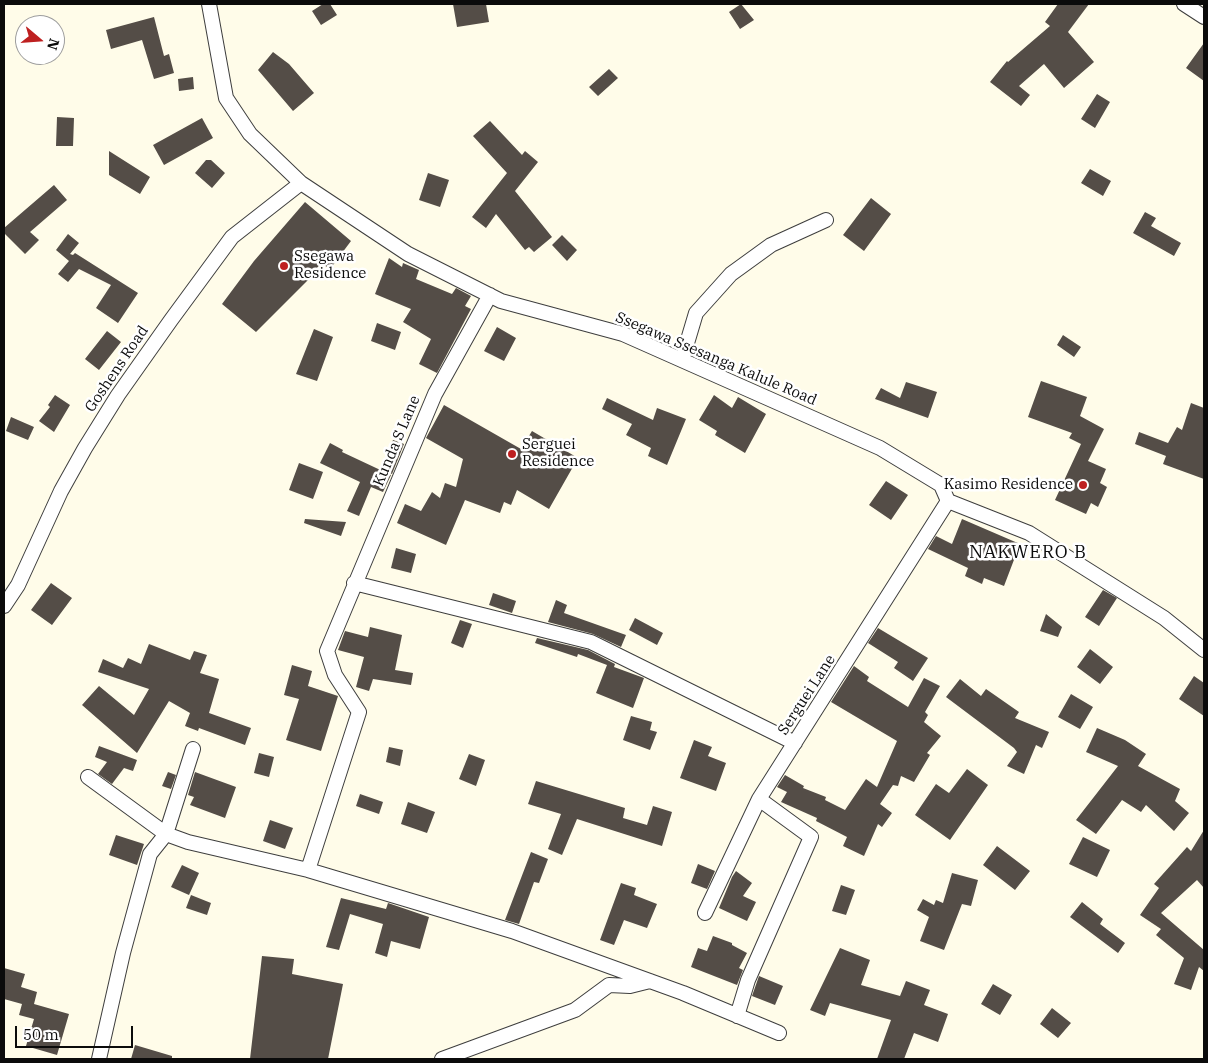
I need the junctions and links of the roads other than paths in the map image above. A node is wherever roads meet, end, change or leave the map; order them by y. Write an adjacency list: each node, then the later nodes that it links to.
1 (209, 4): 4 (street, Ssegawa Ssesanga Kalule Road)
2 (1184, 4): 3 (street)
3 (1204, 17)
4 (302, 183): 6 (street, Ssegawa Ssesanga Kalule Road); 10 (street, Goshens Road)
5 (826, 220): 7 (street)
6 (490, 295): 7 (street, Ssegawa Ssesanga Kalule Road); 9 (street, Kunda S Lane)
7 (682, 360): 8 (street, Ssegawa Ssesanga Kalule Road)
8 (948, 501): 11 (street); 12 (street, Serguei Lane)
9 (354, 583): 12 (street); 17 (street, Kunda S Lane)
10 (4, 606)
11 (1204, 650)
12 (795, 743): 15 (street, Serguei Lane)
13 (193, 749): 16 (street)
14 (88, 777): 16 (street)
15 (759, 799): 18 (street, Serguei Lane); 20 (street)
16 (166, 834): 17 (street); 22 (street)
17 (308, 870): 19 (street)
18 (705, 914)
19 (650, 981): 20 (street); 23 (street)
20 (737, 1016): 21 (street)
21 (778, 1033)
22 (100, 1059)
23 (442, 1059)

